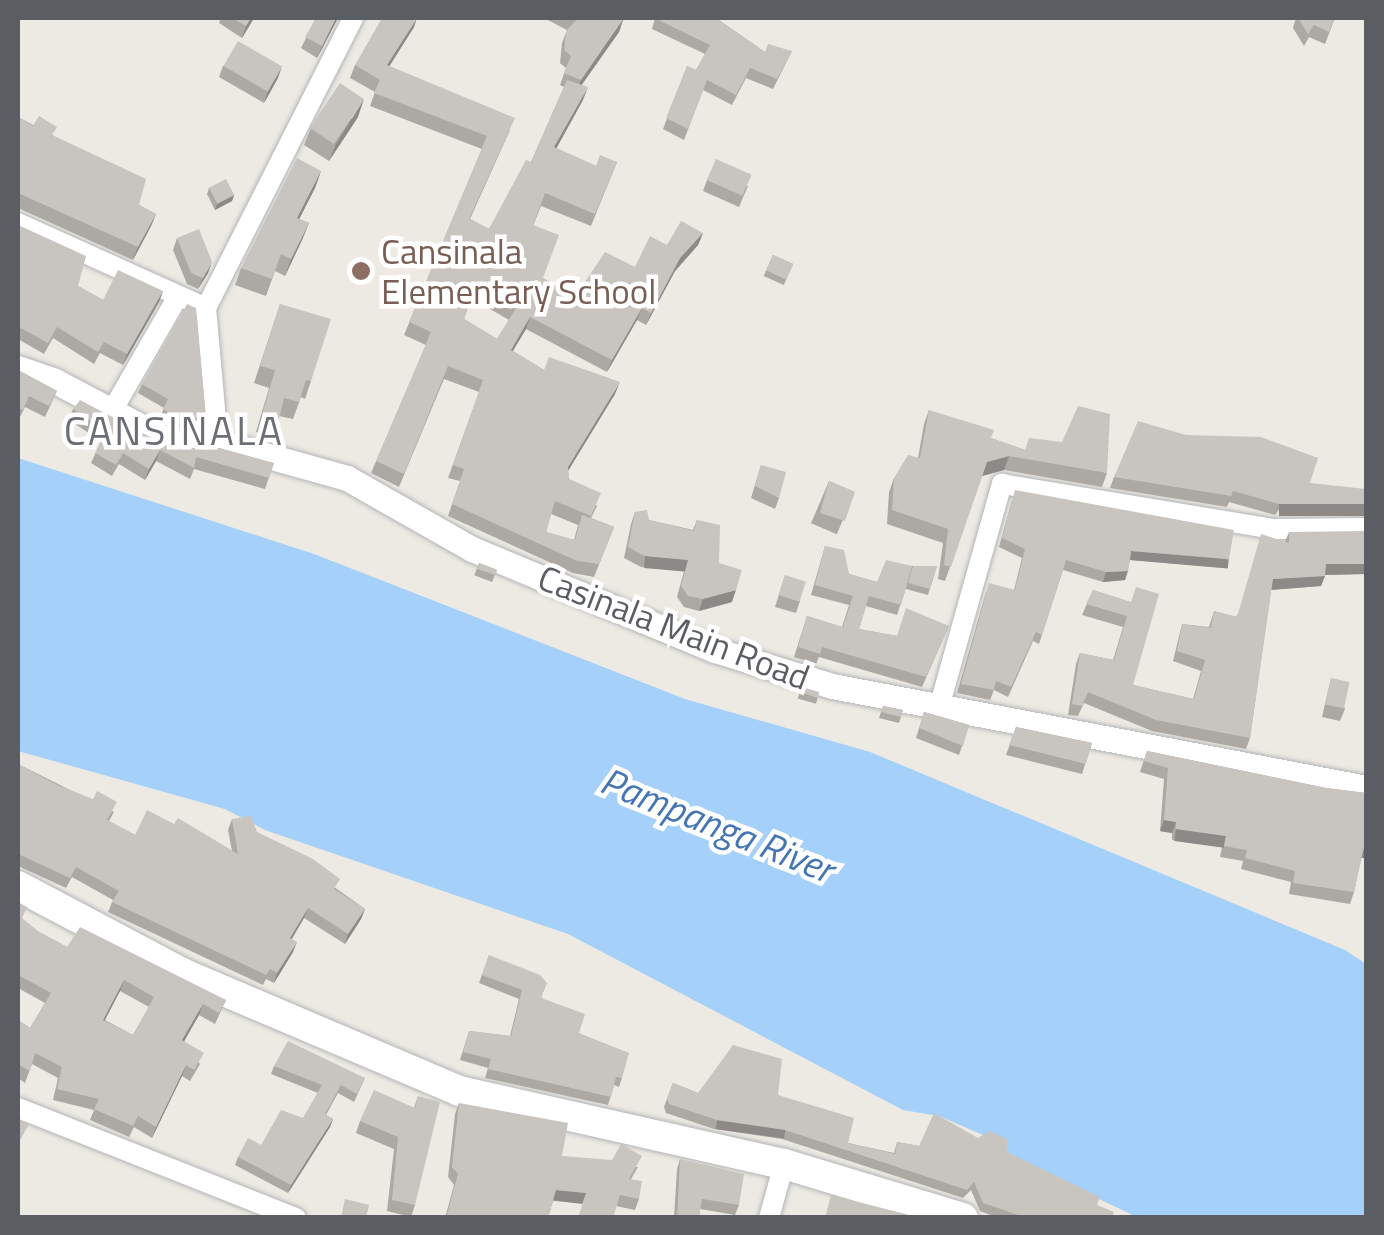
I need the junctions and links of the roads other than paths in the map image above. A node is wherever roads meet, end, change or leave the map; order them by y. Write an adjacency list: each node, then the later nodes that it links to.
1 (353, 18): 4 (street)
2 (18, 222): 3 (street)
3 (176, 298): 4 (street); 6 (street)
4 (206, 308): 7 (street)
5 (18, 368): 6 (street, Casinala Main Road)
6 (112, 411): 7 (street, Casinala Main Road)
7 (218, 442): 9 (street, Casinala Main Road)
8 (1366, 528): 9 (street)
9 (940, 704): 10 (street, Casinala Main Road)
10 (1366, 788)
11 (18, 886): 13 (main road)
12 (18, 1108): 14 (street)
13 (784, 1164): 15 (street); 16 (main road)
14 (296, 1218)
15 (769, 1218)
16 (963, 1218)

